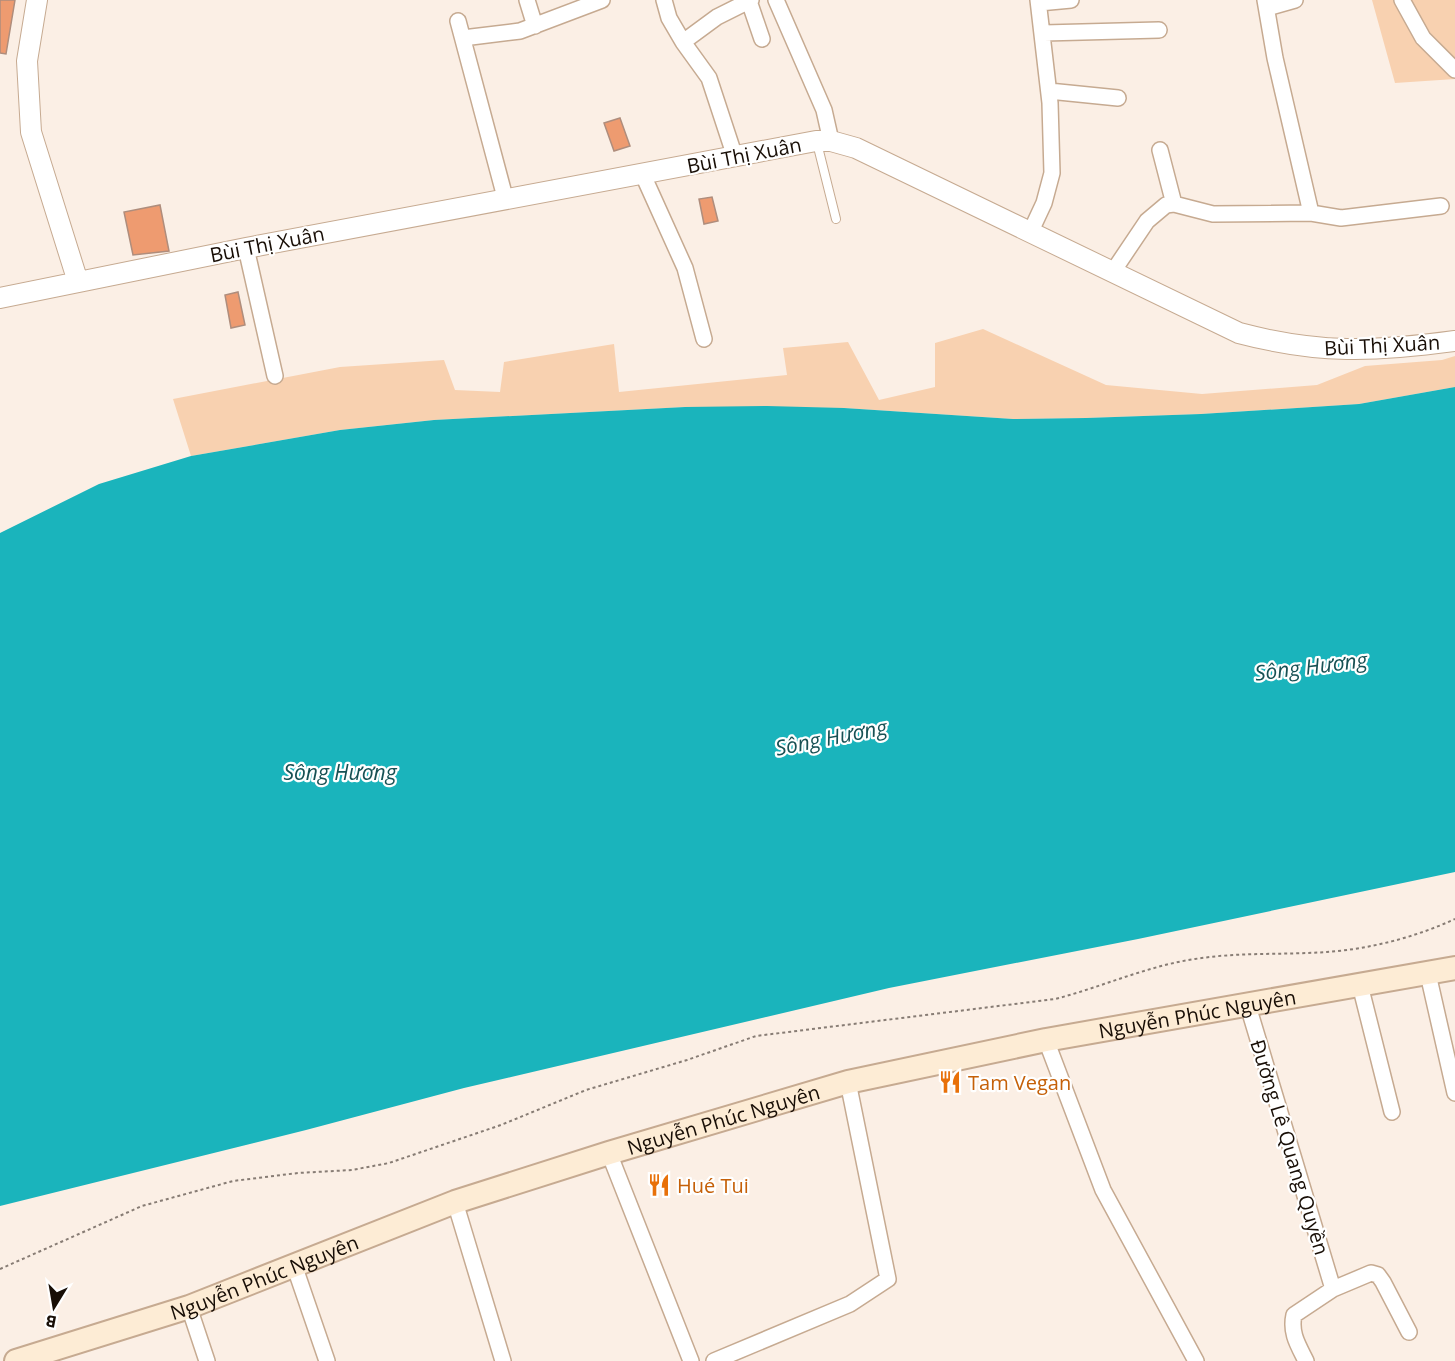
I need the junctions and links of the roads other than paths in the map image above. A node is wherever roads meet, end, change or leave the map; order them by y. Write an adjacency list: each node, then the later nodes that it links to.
1 (38, 0): 34 (street)
2 (527, 0): 13 (street)
3 (602, 0): 13 (street)
4 (663, 0): 18 (street)
5 (776, 0): 22 (street)
6 (1071, 0): 10 (street)
7 (1295, 0): 11 (street)
8 (1402, 0): 19 (street)
9 (750, 1): 17 (street); 18 (street)
10 (1038, 1): 15 (street)
11 (1266, 4): 29 (street)
12 (458, 21): 16 (street)
13 (535, 26): 16 (street)
14 (1159, 30): 15 (street)
15 (1044, 33): 20 (street)
16 (463, 38): 26 (street)
17 (762, 39)
18 (682, 42): 24 (street)
19 (1455, 70)
20 (1049, 91): 21 (street); 31 (street)
21 (1118, 98)
22 (824, 141): 24 (street, Bùi Thị Xuân); 30 (lane); 31 (street, Bùi Thị Xuân)
23 (1160, 150): 27 (street)
24 (735, 157): 25 (street, Bùi Thị Xuân)
25 (643, 175): 26 (street, Bùi Thị Xuân); 36 (street)
26 (506, 201): 32 (street, Bùi Thị Xuân)
27 (1174, 204): 29 (street); 33 (street)
28 (1441, 206): 29 (street)
29 (1311, 213)
30 (836, 219)
31 (1030, 233): 33 (street, Bùi Thị Xuân)
32 (246, 248): 34 (street, Bùi Thị Xuân); 38 (street)
33 (1112, 273): 37 (street, Bùi Thị Xuân)
34 (78, 282): 35 (street, Bùi Thị Xuân)
35 (0, 298)
36 (704, 339)
37 (1455, 341)
38 (274, 376)
39 (1455, 968): 40 (main road, Nguyễn Phúc Nguyên)
40 (1428, 974): 41 (main road, Nguyễn Phúc Nguyên); 45 (street)
41 (1360, 985): 42 (main road, Nguyễn Phúc Nguyên); 46 (street)
42 (1248, 1006): 43 (main road, Nguyễn Phúc Nguyên); 50 (street, Đường Lê Quang Quyền)
43 (1046, 1040): 44 (main road, Nguyễn Phúc Nguyên); 59 (street)
44 (848, 1082): 47 (main road, Nguyễn Phúc Nguyên); 58 (street)
45 (1455, 1093)
46 (1392, 1112)
47 (609, 1153): 48 (main road, Nguyễn Phúc Nguyên); 57 (street)
48 (455, 1202): 49 (main road, Nguyễn Phúc Nguyên); 56 (street)
49 (294, 1265): 51 (main road, Nguyễn Phúc Nguyên); 55 (street)
50 (1333, 1289): 52 (street); 60 (street)
51 (189, 1307): 53 (main road, Nguyễn Phúc Nguyên); 54 (street)
52 (1409, 1332)
53 (16, 1361)
54 (207, 1361)
55 (327, 1361)
56 (503, 1361)
57 (691, 1361)
58 (714, 1361)
59 (1196, 1361)
60 (1306, 1361)

